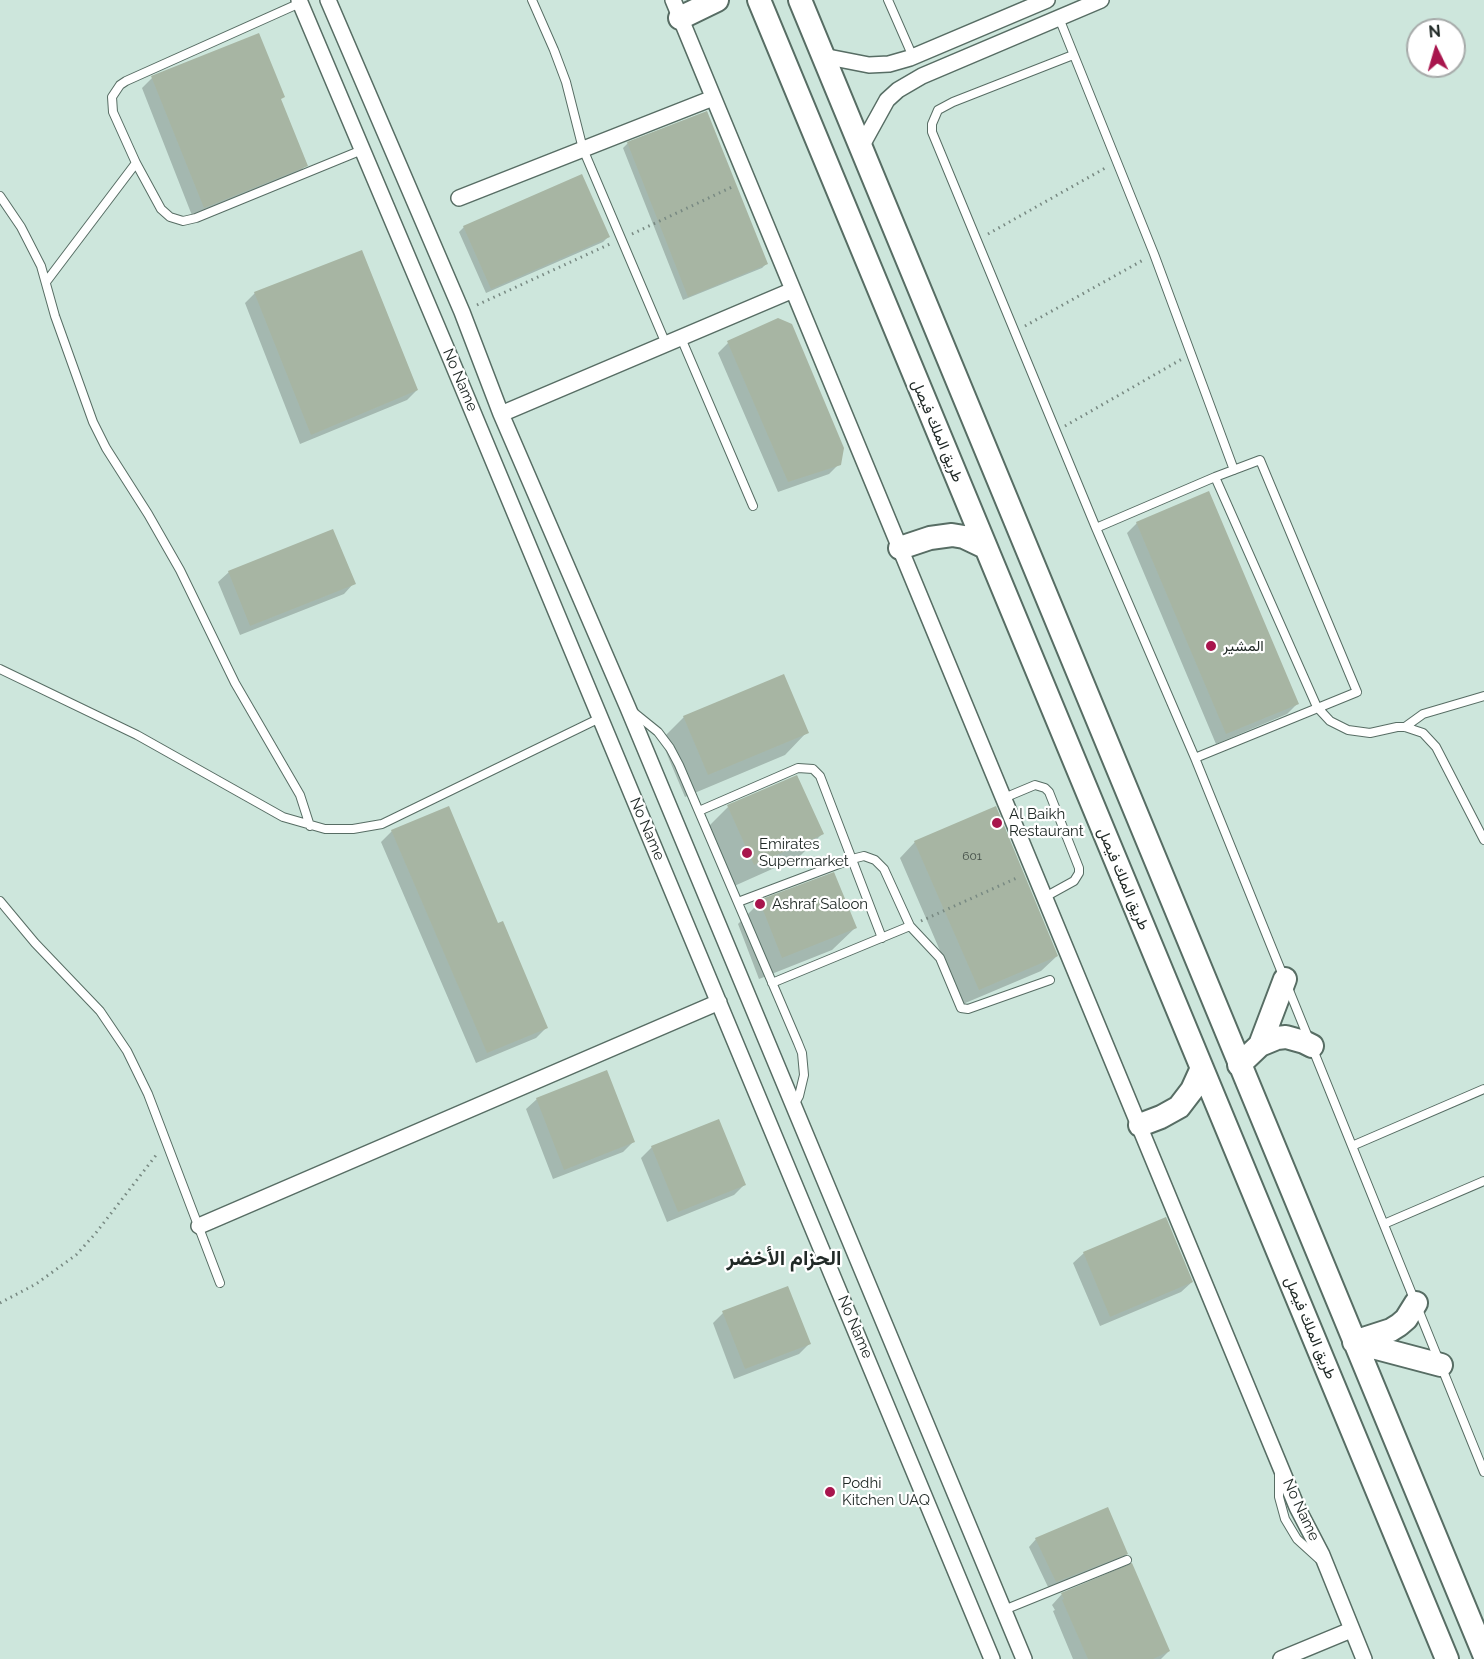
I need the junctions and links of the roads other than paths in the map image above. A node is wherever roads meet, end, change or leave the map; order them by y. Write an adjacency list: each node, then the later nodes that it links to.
1 (328, 0): 26 (street, No Name)
2 (532, 0): 17 (lane)
3 (717, 0): 10 (main road)
4 (759, 0): 31 (main road, طريق الملك فيصل)
5 (800, 0): 12 (main road)
6 (888, 0): 14 (lane)
7 (1048, 0): 11 (street); 14 (street)
8 (1101, 0): 11 (street)
9 (299, 1): 18 (street, No Name); 19 (lane)
10 (677, 9): 15 (street, No Name)
11 (1059, 18): 13 (lane); 16 (street)
12 (823, 56): 14 (street); 16 (main road)
13 (1073, 56): 27 (lane); 30 (lane)
14 (913, 57)
15 (713, 98): 17 (street); 23 (street, No Name)
16 (861, 147): 56 (main road)
17 (583, 149): 21 (street); 25 (lane)
18 (362, 150): 19 (lane); 37 (street, No Name)
19 (136, 163): 22 (lane)
20 (0, 196): 22 (lane)
21 (459, 198)
22 (46, 282): 42 (lane)
23 (793, 290): 24 (street, No Name); 32 (street, No Name)
24 (681, 338): 25 (street, No Name); 29 (lane)
25 (666, 344): 26 (street, No Name)
26 (501, 414): 36 (street, No Name)
27 (1234, 470): 28 (lane); 35 (lane)
28 (1215, 477): 30 (lane); 35 (lane)
29 (753, 506)
30 (1096, 528): 39 (lane)
31 (985, 547): 32 (main road); 57 (main road, طريق الملك فيصل)
32 (900, 548): 40 (street, No Name)
33 (0, 669): 42 (lane)
34 (1484, 696): 38 (lane)
35 (1317, 707): 38 (lane); 39 (lane)
36 (628, 708): 41 (lane); 59 (street, No Name)
37 (600, 718): 42 (lane); 53 (street, No Name)
38 (1405, 727): 43 (lane)
39 (1195, 758): 50 (lane)
40 (1004, 798): 45 (street, No Name); 45 (lane)
41 (699, 811): 44 (lane); 47 (lane)
42 (310, 826)
43 (1484, 840)
44 (852, 859): 47 (lane); 48 (lane); 49 (lane)
45 (1045, 897): 60 (street, No Name)
46 (0, 901): 64 (lane)
47 (738, 902): 52 (lane)
48 (910, 926): 49 (lane); 51 (lane)
49 (882, 938): 52 (lane)
50 (1285, 979): 54 (main road); 55 (lane)
51 (1050, 980)
52 (772, 983): 59 (lane)
53 (719, 1002): 64 (street); 74 (street, No Name)
54 (1260, 1045): 55 (main road); 56 (main road)
55 (1312, 1046): 61 (lane)
56 (1239, 1065): 67 (main road)
57 (1202, 1068): 60 (main road); 78 (main road, طريق الملك فيصل)
58 (1484, 1089): 61 (lane)
59 (794, 1106): 71 (street, No Name)
60 (1140, 1125): 72 (street, No Name)
61 (1352, 1146): 63 (lane)
62 (1484, 1181): 63 (lane)
63 (1384, 1224): 66 (lane)
64 (199, 1226): 65 (lane)
65 (220, 1283)
66 (1416, 1303): 67 (main road); 68 (lane)
67 (1354, 1342): 68 (main road); 73 (main road)
68 (1441, 1365): 69 (lane)
69 (1484, 1472)
70 (1127, 1560): 71 (lane)
71 (1004, 1610): 75 (street, No Name)
72 (1351, 1630): 76 (street); 77 (street, No Name)
73 (1483, 1647)
74 (992, 1659)
75 (1024, 1659)
76 (1281, 1659)
77 (1364, 1659)
78 (1447, 1659)

